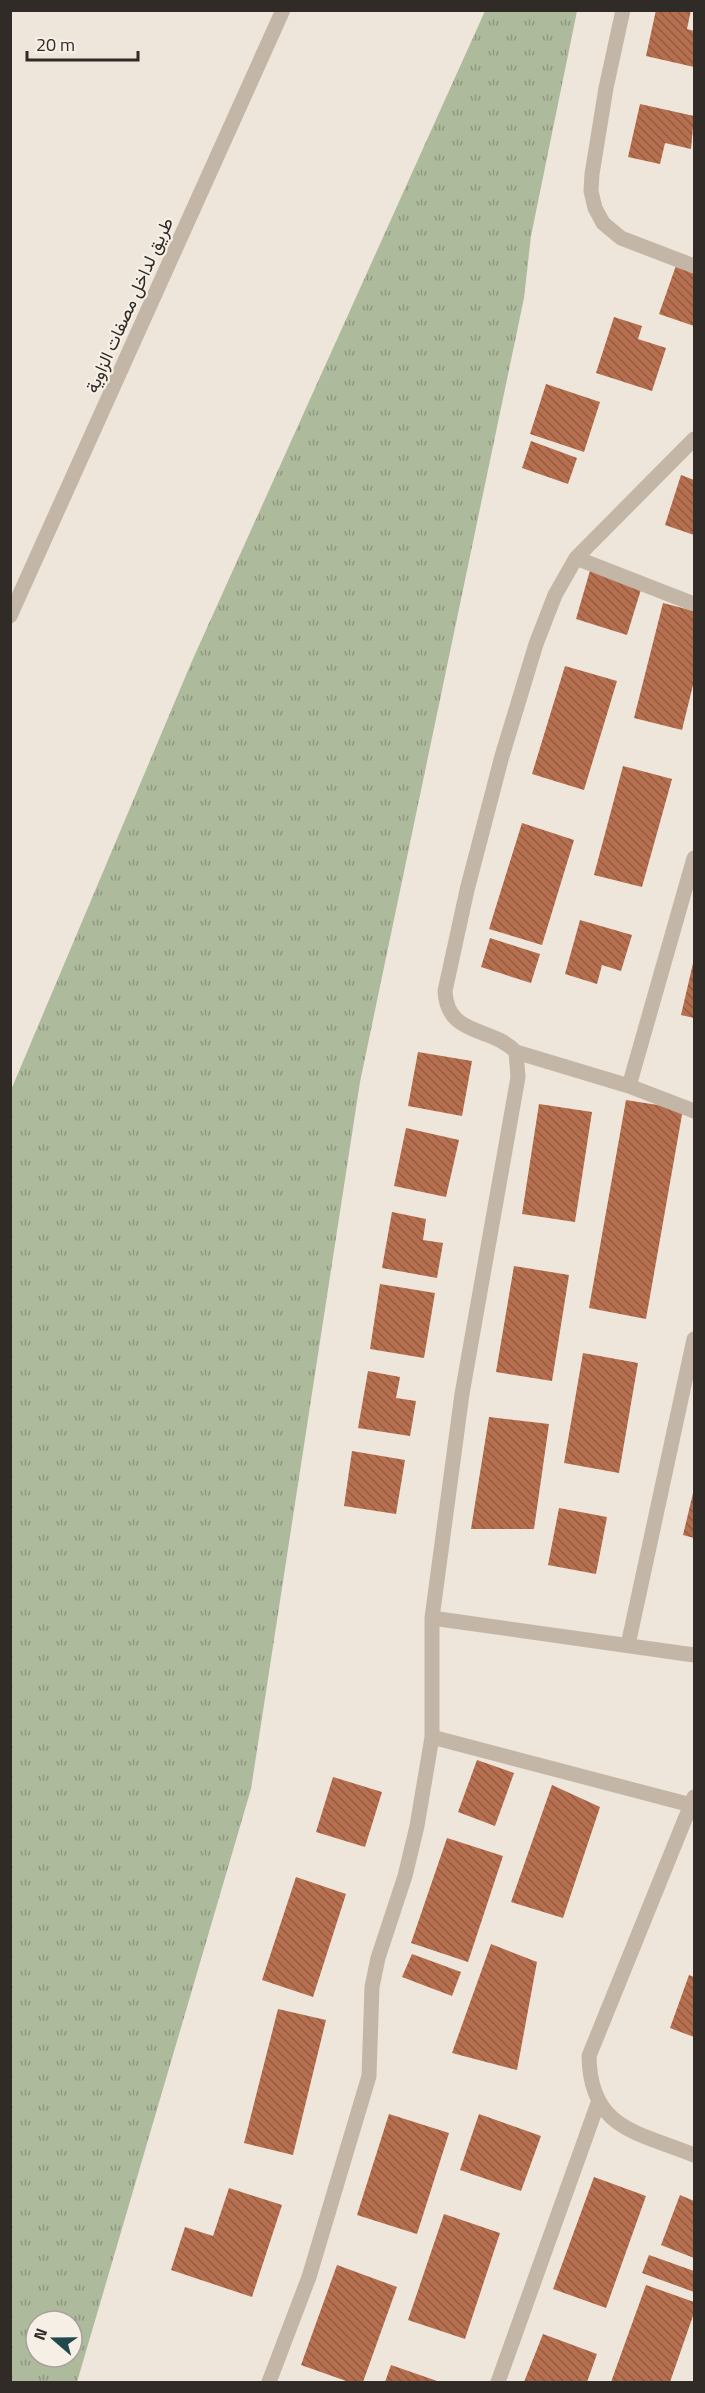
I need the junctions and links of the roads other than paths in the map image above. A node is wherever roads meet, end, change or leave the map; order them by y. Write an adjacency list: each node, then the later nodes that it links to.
1 (283, 10): 7 (street, طريق لداخل مصفات الزاوية)
2 (623, 10): 3 (street)
3 (694, 266)
4 (694, 439): 5 (street)
5 (576, 558): 6 (street); 9 (street)
6 (694, 603)
7 (10, 616)
8 (694, 858): 10 (street)
9 (516, 1052): 10 (street); 13 (street)
10 (629, 1086): 11 (street)
11 (694, 1111)
12 (694, 1339): 14 (street)
13 (432, 1618): 14 (street); 16 (street)
14 (628, 1645): 15 (street)
15 (694, 1655)
16 (432, 1737): 17 (street); 20 (street)
17 (693, 1801): 18 (street)
18 (598, 2103): 19 (street); 21 (street)
19 (694, 2155)
20 (269, 2382)
21 (498, 2382)

